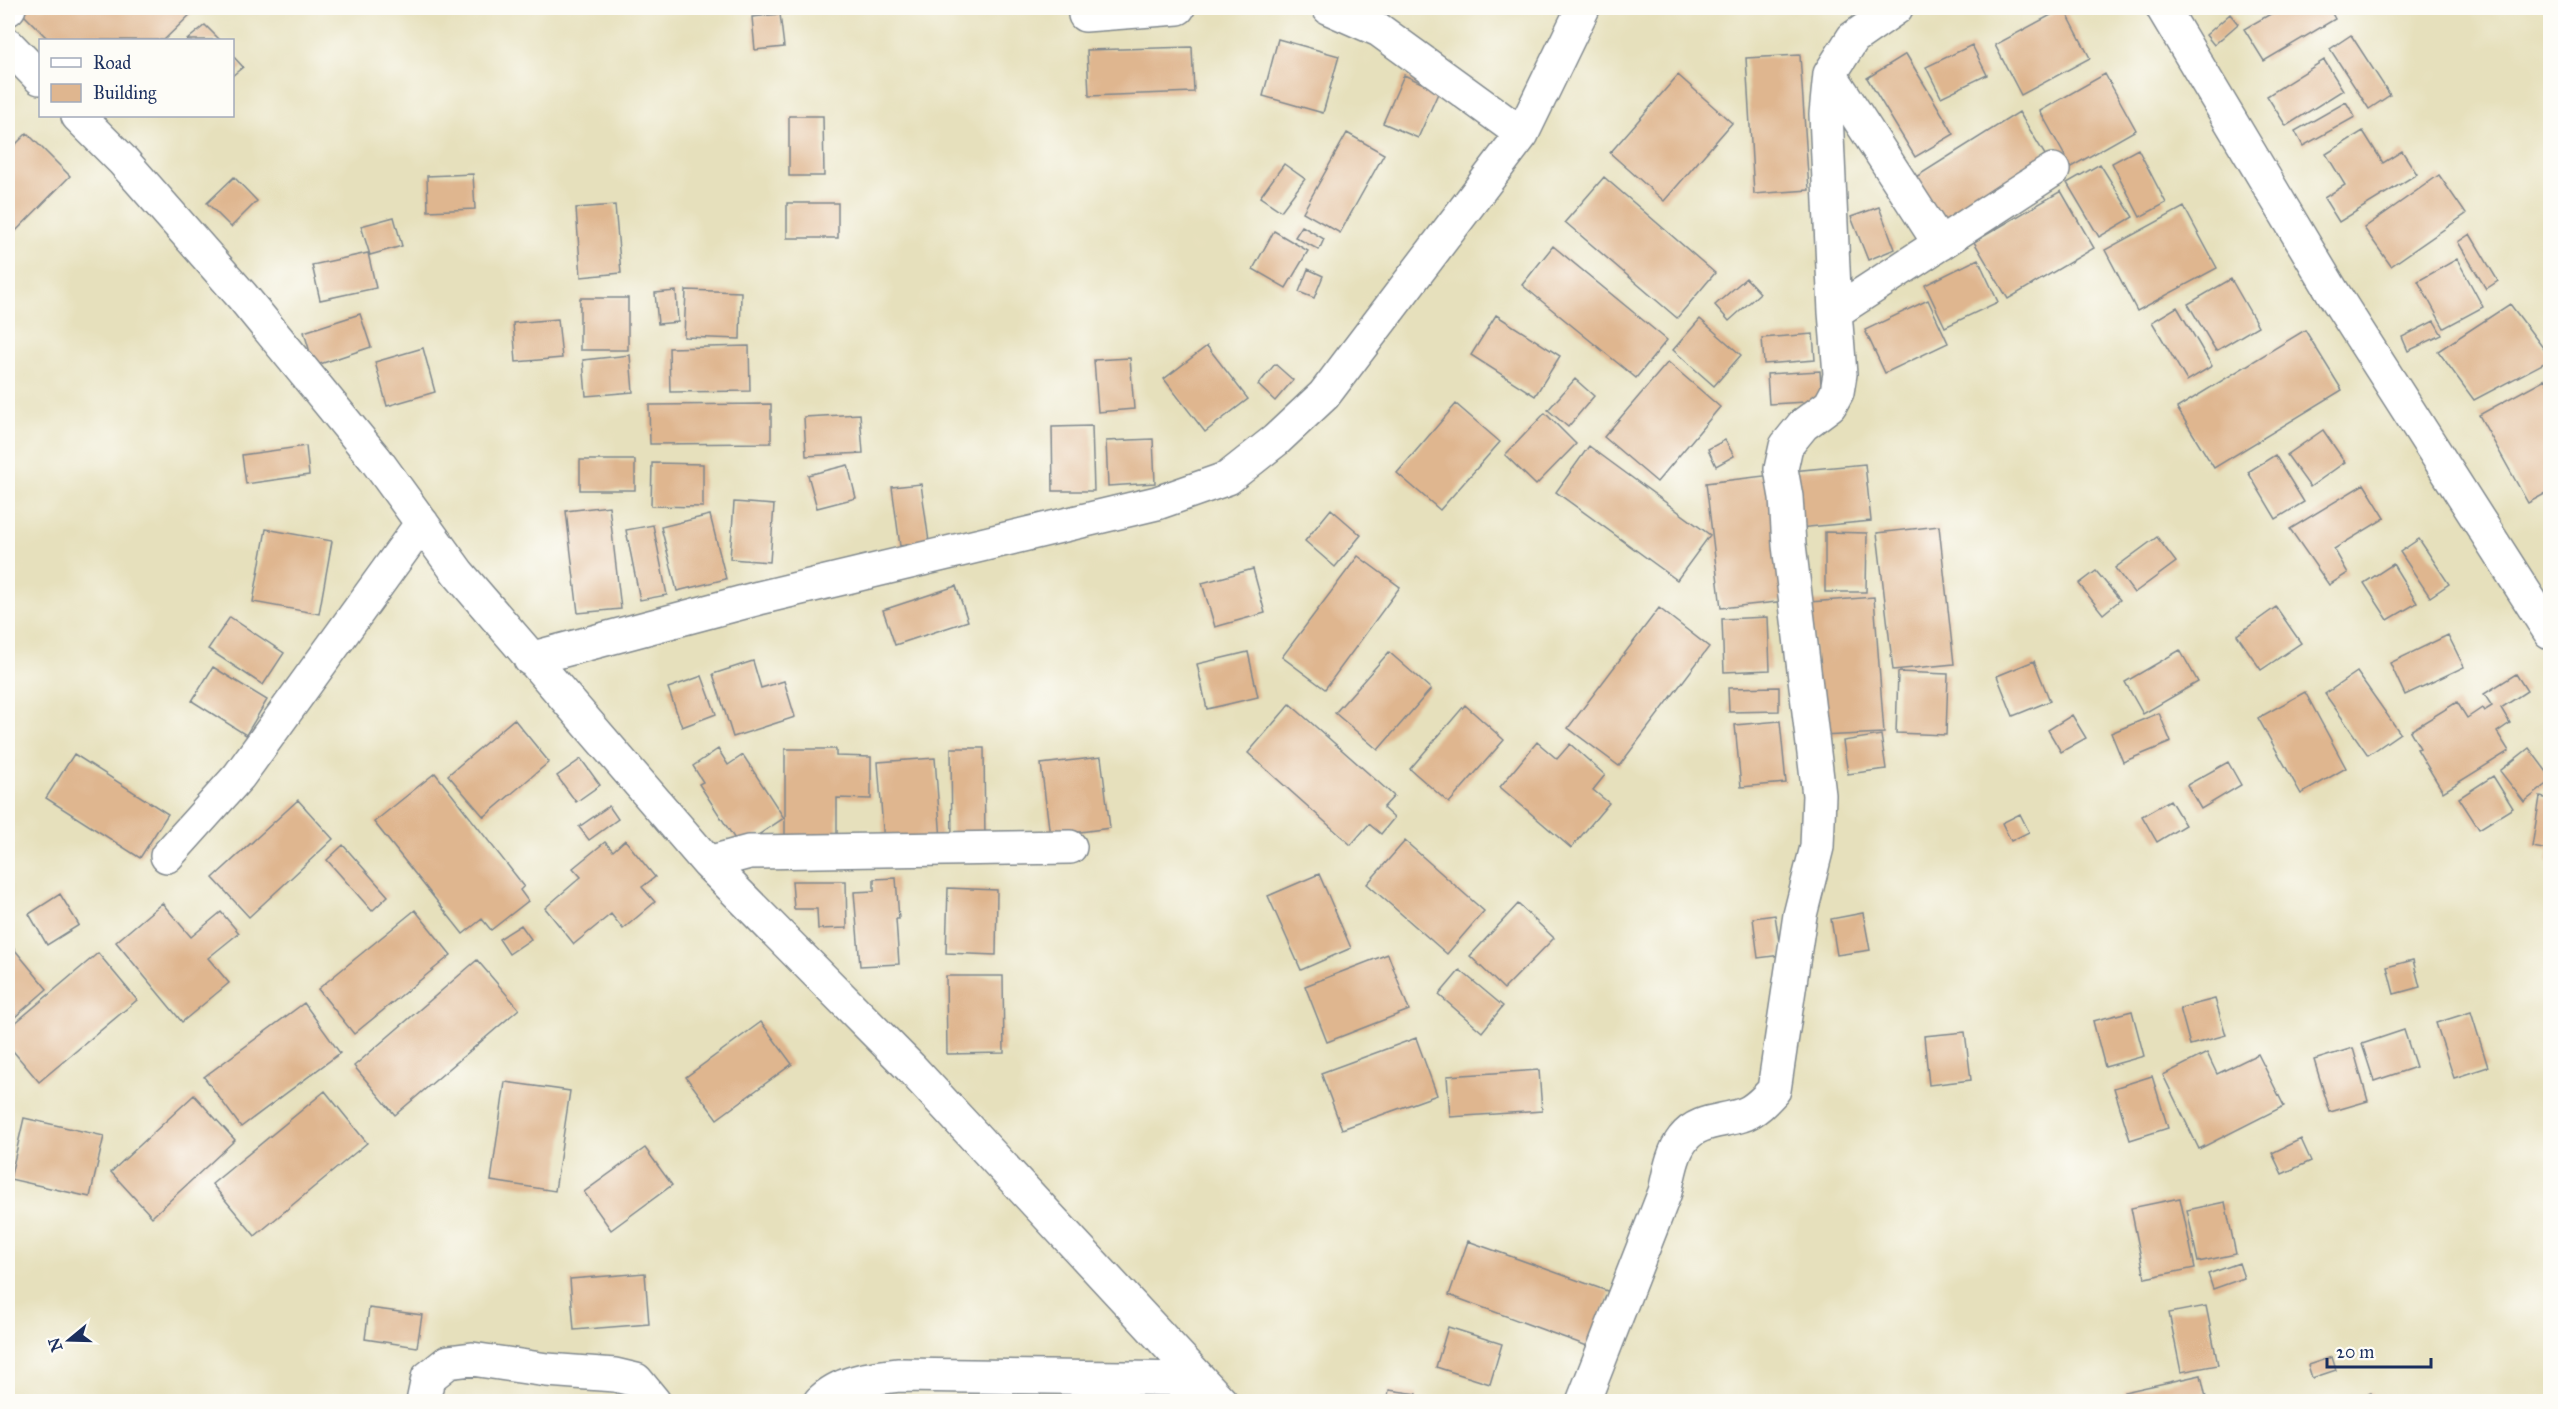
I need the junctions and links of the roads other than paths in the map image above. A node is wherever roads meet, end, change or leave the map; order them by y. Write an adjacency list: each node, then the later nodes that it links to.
1 (1178, 8): 6 (main road)
2 (1329, 8): 11 (main road)
3 (1583, 8): 11 (main road)
4 (1896, 8): 8 (main road)
5 (2163, 8): 16 (main road)
6 (1085, 15)
7 (8, 45): 9 (main road)
8 (1830, 74): 13 (main road); 14 (main road)
9 (39, 77)
10 (79, 117): 15 (main road)
11 (1522, 134): 17 (main road)
12 (2053, 170): 13 (main road)
13 (1940, 244): 14 (main road)
14 (1835, 312): 26 (main road)
15 (422, 523): 17 (main road); 19 (main road)
16 (2550, 632)
17 (530, 659): 20 (main road)
18 (1070, 847): 20 (main road)
19 (167, 856)
20 (708, 863): 21 (main road)
21 (1198, 1379): 24 (main road); 25 (main road)
22 (423, 1401): 23 (main road)
23 (654, 1401)
24 (820, 1401)
25 (1221, 1401)
26 (1583, 1401)

